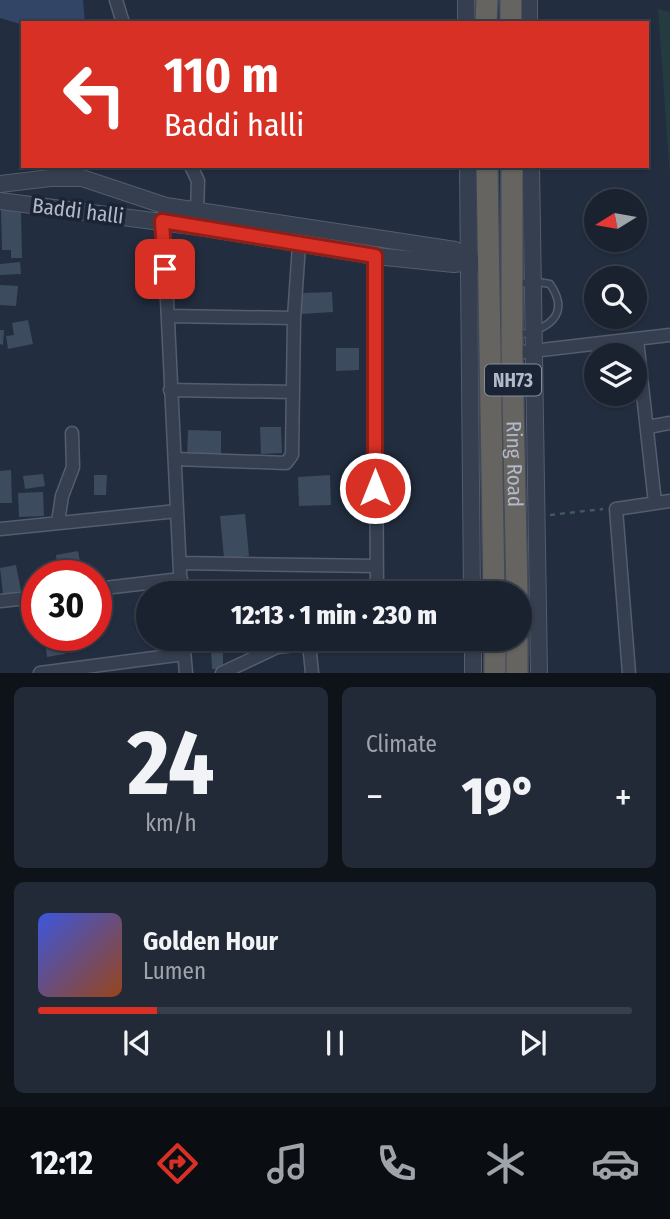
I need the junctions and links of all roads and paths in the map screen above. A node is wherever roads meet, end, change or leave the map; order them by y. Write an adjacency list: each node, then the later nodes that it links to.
1 (116, 0): 6 (street)
2 (466, 0): 7 (street)
3 (488, 0): 8 (highway)
4 (511, 0): 9 (highway)
5 (529, 0): 10 (street)
6 (121, 21)
7 (466, 21)
8 (486, 21)
9 (511, 21)
10 (529, 21)
11 (192, 168): 18 (street)
12 (468, 168): 22 (street)
13 (487, 168): 22 (highway, Ring Road / NH73)
14 (512, 168): 23 (highway, Ring Road / NH73)
15 (531, 168): 23 (street)
16 (0, 184): 19 (street)
17 (0, 201): 19 (street, Baddi halli)
18 (197, 211): 19 (street); 22 (street)
19 (164, 214): 20 (street, Baddi halli); 24 (street)
20 (299, 245): 21 (street, Baddi halli); 25 (street)
21 (375, 256): 22 (street, Baddi halli); 46 (street)
22 (479, 263): 31 (highway, Ring Road / NH73); 49 (street)
23 (523, 283): 26 (street); 26 (lane); 29 (highway, Ring Road / NH73)
24 (168, 316): 25 (street); 32 (street)
25 (294, 318): 33 (street)
26 (534, 332): 29 (lane); 30 (street)
27 (670, 335): 28 (street)
28 (637, 340): 30 (street); 35 (street)
29 (512, 345): 30 (street); 31 (street); 51 (highway, Ring Road / NH73)
30 (534, 351): 70 (street)
31 (489, 355): 50 (highway, Ring Road / NH73)
32 (170, 390): 33 (street); 37 (street)
33 (293, 392): 37 (street)
34 (670, 423): 35 (street)
35 (648, 427): 39 (street)
36 (72, 433): 43 (street)
37 (175, 459): 41 (street)
38 (670, 501): 39 (street)
39 (655, 503): 40 (street)
40 (616, 509): 42 (path); 71 (street)
41 (177, 511): 43 (street); 45 (street)
42 (550, 515)
43 (58, 522): 44 (street)
44 (0, 529)
45 (180, 563): 46 (street); 47 (street)
46 (375, 566): 48 (street)
47 (181, 579): 52 (street)
48 (376, 581)
49 (472, 581)
50 (494, 581)
51 (517, 581)
52 (112, 587)
53 (21, 599): 54 (street)
54 (0, 601)
55 (184, 651): 61 (street)
56 (269, 651): 65 (street)
57 (310, 651): 66 (street)
58 (473, 651): 67 (street)
59 (495, 651): 68 (highway)
60 (517, 651): 69 (highway)
61 (184, 654): 62 (street); 64 (street)
62 (66, 671): 63 (street)
63 (40, 673)
64 (186, 673)
65 (222, 673)
66 (312, 673)
67 (473, 673)
68 (495, 673)
69 (517, 673)
70 (539, 673)
71 (629, 673)

